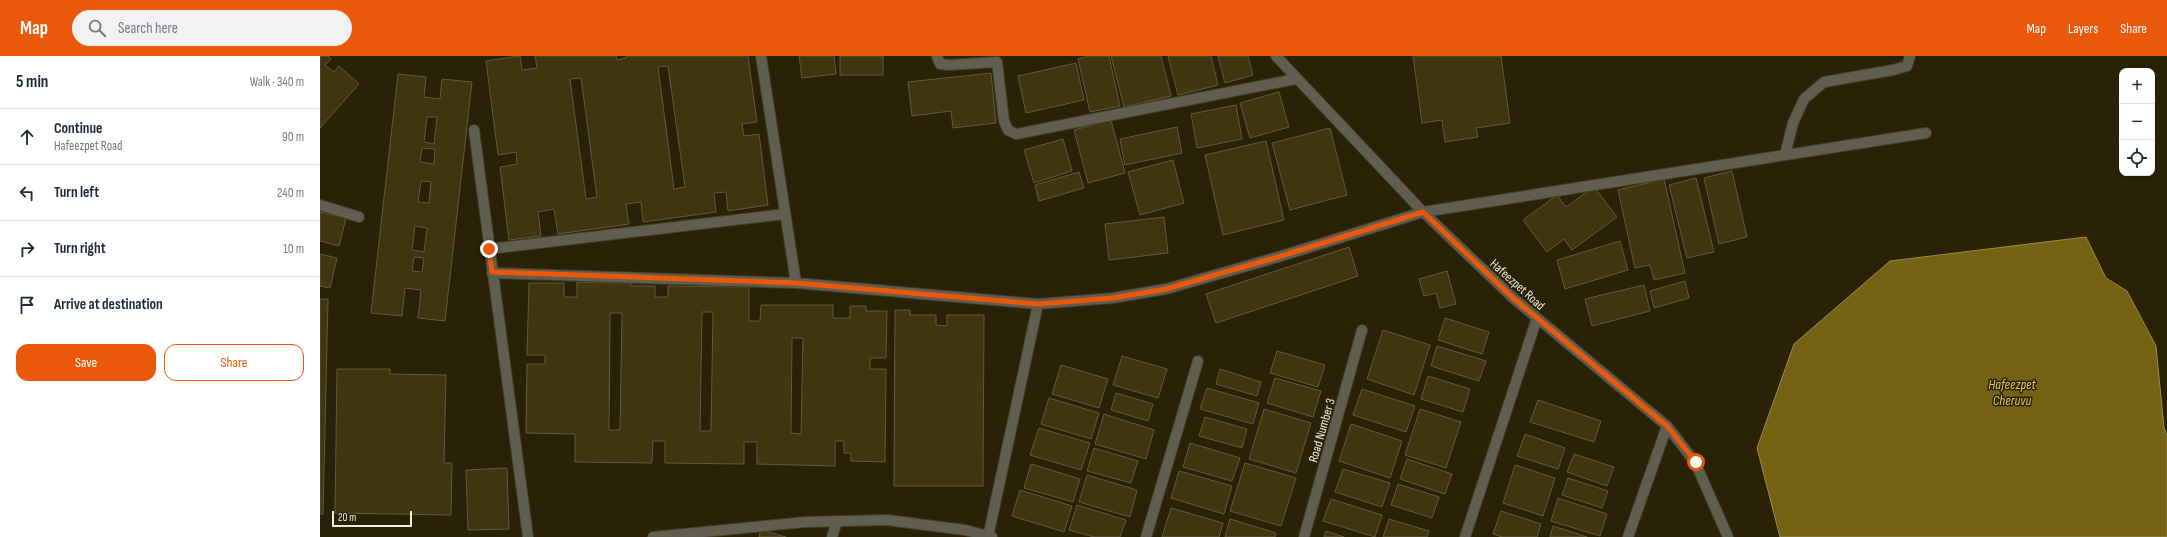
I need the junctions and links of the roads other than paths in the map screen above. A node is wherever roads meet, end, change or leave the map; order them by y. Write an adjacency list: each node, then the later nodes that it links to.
1 (760, 56): 12 (street)
2 (937, 56): 5 (street)
3 (1276, 56): 6 (street, Hafeezpet Road)
4 (1910, 56): 9 (street)
5 (997, 59): 6 (street)
6 (1296, 79): 11 (street, Hafeezpet Road)
7 (474, 130): 14 (street)
8 (1926, 133): 9 (street)
9 (1785, 155): 11 (street)
10 (320, 205): 13 (street)
11 (1423, 212): 17 (street); 18 (street, Hafeezpet Road)
12 (785, 214): 14 (street); 16 (street)
13 (359, 217)
14 (489, 249): 15 (street)
15 (492, 272): 16 (street); 24 (street)
16 (796, 283): 17 (street)
17 (1038, 304): 27 (street)
18 (1537, 318): 21 (street, Hafeezpet Road); 30 (street)
19 (1362, 330): 29 (street, Road Number 3)
20 (1198, 361): 28 (street)
21 (1667, 426): 31 (street); 32 (street, Hafeezpet Road)
22 (837, 521): 23 (street); 26 (street); 27 (street)
23 (674, 536): 25 (street)
24 (528, 537)
25 (653, 537)
26 (832, 537)
27 (989, 537)
28 (1146, 537)
29 (1304, 537)
30 (1465, 537)
31 (1628, 537)
32 (1728, 537)

